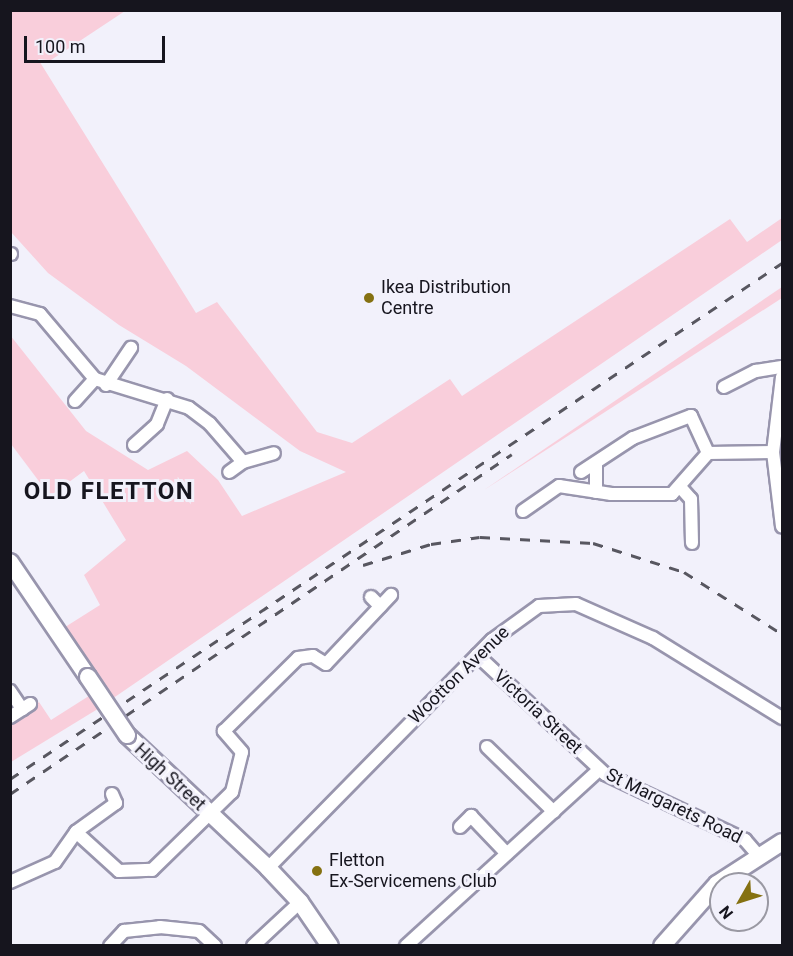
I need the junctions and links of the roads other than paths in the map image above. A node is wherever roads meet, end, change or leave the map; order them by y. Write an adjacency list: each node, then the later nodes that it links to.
1 (10, 306): 5 (street)
2 (130, 348): 5 (street)
3 (783, 367): 6 (street)
4 (783, 377): 10 (street)
5 (101, 382): 7 (street); 8 (street)
6 (724, 387)
7 (167, 399): 9 (street); 13 (street)
8 (75, 401)
9 (134, 445)
10 (773, 452): 12 (street); 20 (street)
11 (274, 453): 13 (street)
12 (708, 453): 14 (street); 17 (street)
13 (243, 462): 15 (street)
14 (596, 463): 16 (street); 18 (street)
15 (229, 472)
16 (581, 472)
17 (681, 488): 18 (street); 21 (street)
18 (596, 492): 19 (street)
19 (523, 511)
20 (783, 526)
21 (692, 543)
22 (10, 562): 31 (main road, High Street, bridge)
23 (391, 595): 31 (street)
24 (477, 655): 27 (street, Wootton Avenue); 29 (street, Victoria Street); 38 (street, Wootton Avenue)
25 (10, 691): 26 (street)
26 (10, 717)
27 (783, 718)
28 (487, 747): 32 (street)
29 (599, 770): 32 (street, St Margarets Road); 37 (street, St Margarets Road)
30 (112, 794): 34 (street)
31 (208, 812): 34 (street); 38 (main road, High Street)
32 (554, 812): 36 (street, St Margarets Road)
33 (460, 827): 36 (street)
34 (76, 832): 39 (street)
35 (783, 842): 37 (main road)
36 (507, 854): 45 (street, St Margarets Road)
37 (759, 856): 46 (main road)
38 (268, 868): 40 (main road, High Street)
39 (10, 882)
40 (300, 902): 42 (street); 44 (main road, High Street)
41 (207, 943): 43 (street)
42 (259, 944)
43 (110, 945)
44 (330, 945)
45 (405, 945)
46 (662, 945)

